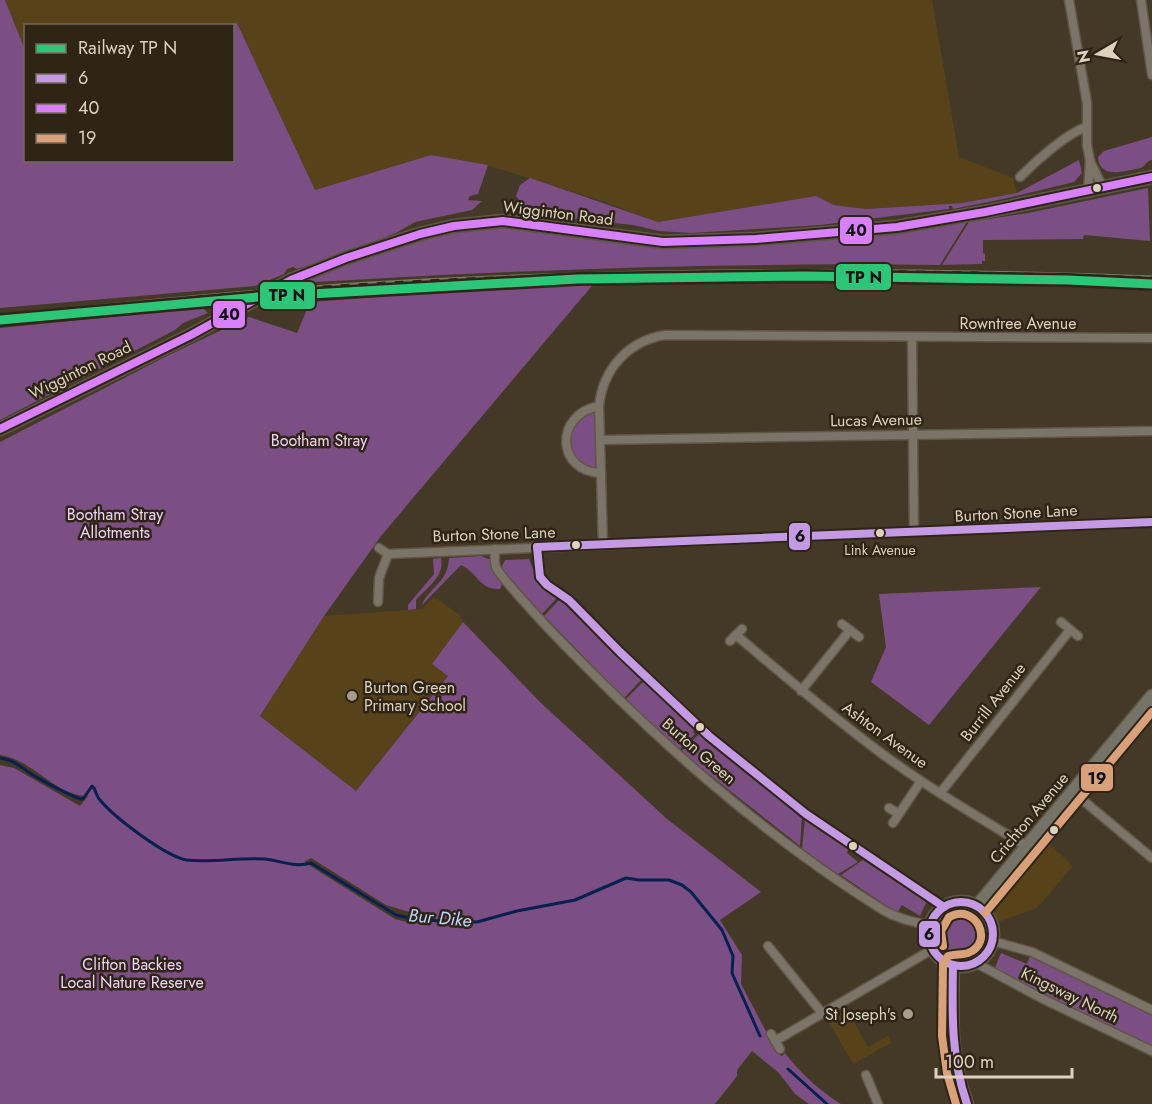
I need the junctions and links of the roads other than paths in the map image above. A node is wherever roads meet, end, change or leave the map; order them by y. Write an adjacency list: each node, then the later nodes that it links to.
1 (1069, 0): 5 (street)
2 (1141, 0): 3 (street)
3 (1149, 35): 4 (street)
4 (1152, 75)
5 (1086, 126): 6 (street); 7 (street)
6 (1090, 161): 9 (street); 10 (street)
7 (1020, 177)
8 (1152, 177): 9 (main road, Wigginton Road)
9 (1103, 188): 10 (main road, Wigginton Road)
10 (1088, 191): 14 (main road, Wigginton Road)
11 (912, 337): 12 (street, Rowntree Avenue); 13 (street, Rowntree Avenue); 16 (street)
12 (1152, 338)
13 (599, 406): 17 (street, Rowntree Avenue); 18 (street)
14 (0, 429)
15 (1152, 431): 16 (street, Lucas Avenue)
16 (912, 434): 17 (street, Lucas Avenue); 20 (street)
17 (600, 440): 18 (street, Rowntree Avenue)
18 (601, 473): 21 (street, Rowntree Avenue)
19 (1152, 522): 20 (street, Burton Stone Lane)
20 (914, 532): 21 (street, Burton Stone Lane)
21 (603, 545): 22 (street, Burton Stone Lane)
22 (537, 547): 24 (street, Burton Stone Lane); 45 (street, Burton Green)
23 (379, 548): 25 (street)
24 (495, 549): 25 (street, Burton Stone Lane); 46 (street, Burton Green)
25 (388, 554): 26 (street)
26 (378, 602)
27 (1061, 622): 30 (street)
28 (842, 624): 29 (street)
29 (850, 630): 33 (street); 34 (street)
30 (1070, 630): 32 (street); 37 (street, Burrill Avenue)
31 (736, 635): 34 (street, Ashton Avenue)
32 (1078, 636)
33 (859, 637)
34 (801, 690): 36 (street, Ashton Avenue)
35 (1152, 696): 38 (main road, Crichton Avenue)
36 (921, 781): 37 (street, Ashton Avenue); 40 (street)
37 (940, 792): 42 (street, Ashton Avenue)
38 (1072, 792): 42 (main road, Crichton Avenue); 43 (street)
39 (889, 808): 40 (street)
40 (899, 814): 41 (street)
41 (893, 823)
42 (1026, 846): 44 (main road, Crichton Avenue)
43 (1152, 858)
44 (977, 906): 45 (main road); 47 (main road)
45 (944, 907): 46 (main road)
46 (931, 926): 49 (main road)
47 (992, 940): 50 (main road); 52 (street, Kingsway North)
48 (768, 946): 53 (street)
49 (933, 950): 51 (main road); 53 (street)
50 (976, 963): 51 (main road); 55 (street, Kingsway North)
51 (953, 965): 58 (main road)
52 (1152, 1010)
53 (822, 1013): 54 (street)
54 (775, 1041)
55 (1152, 1051)
56 (866, 1075): 57 (street)
57 (875, 1103)
58 (967, 1104)

